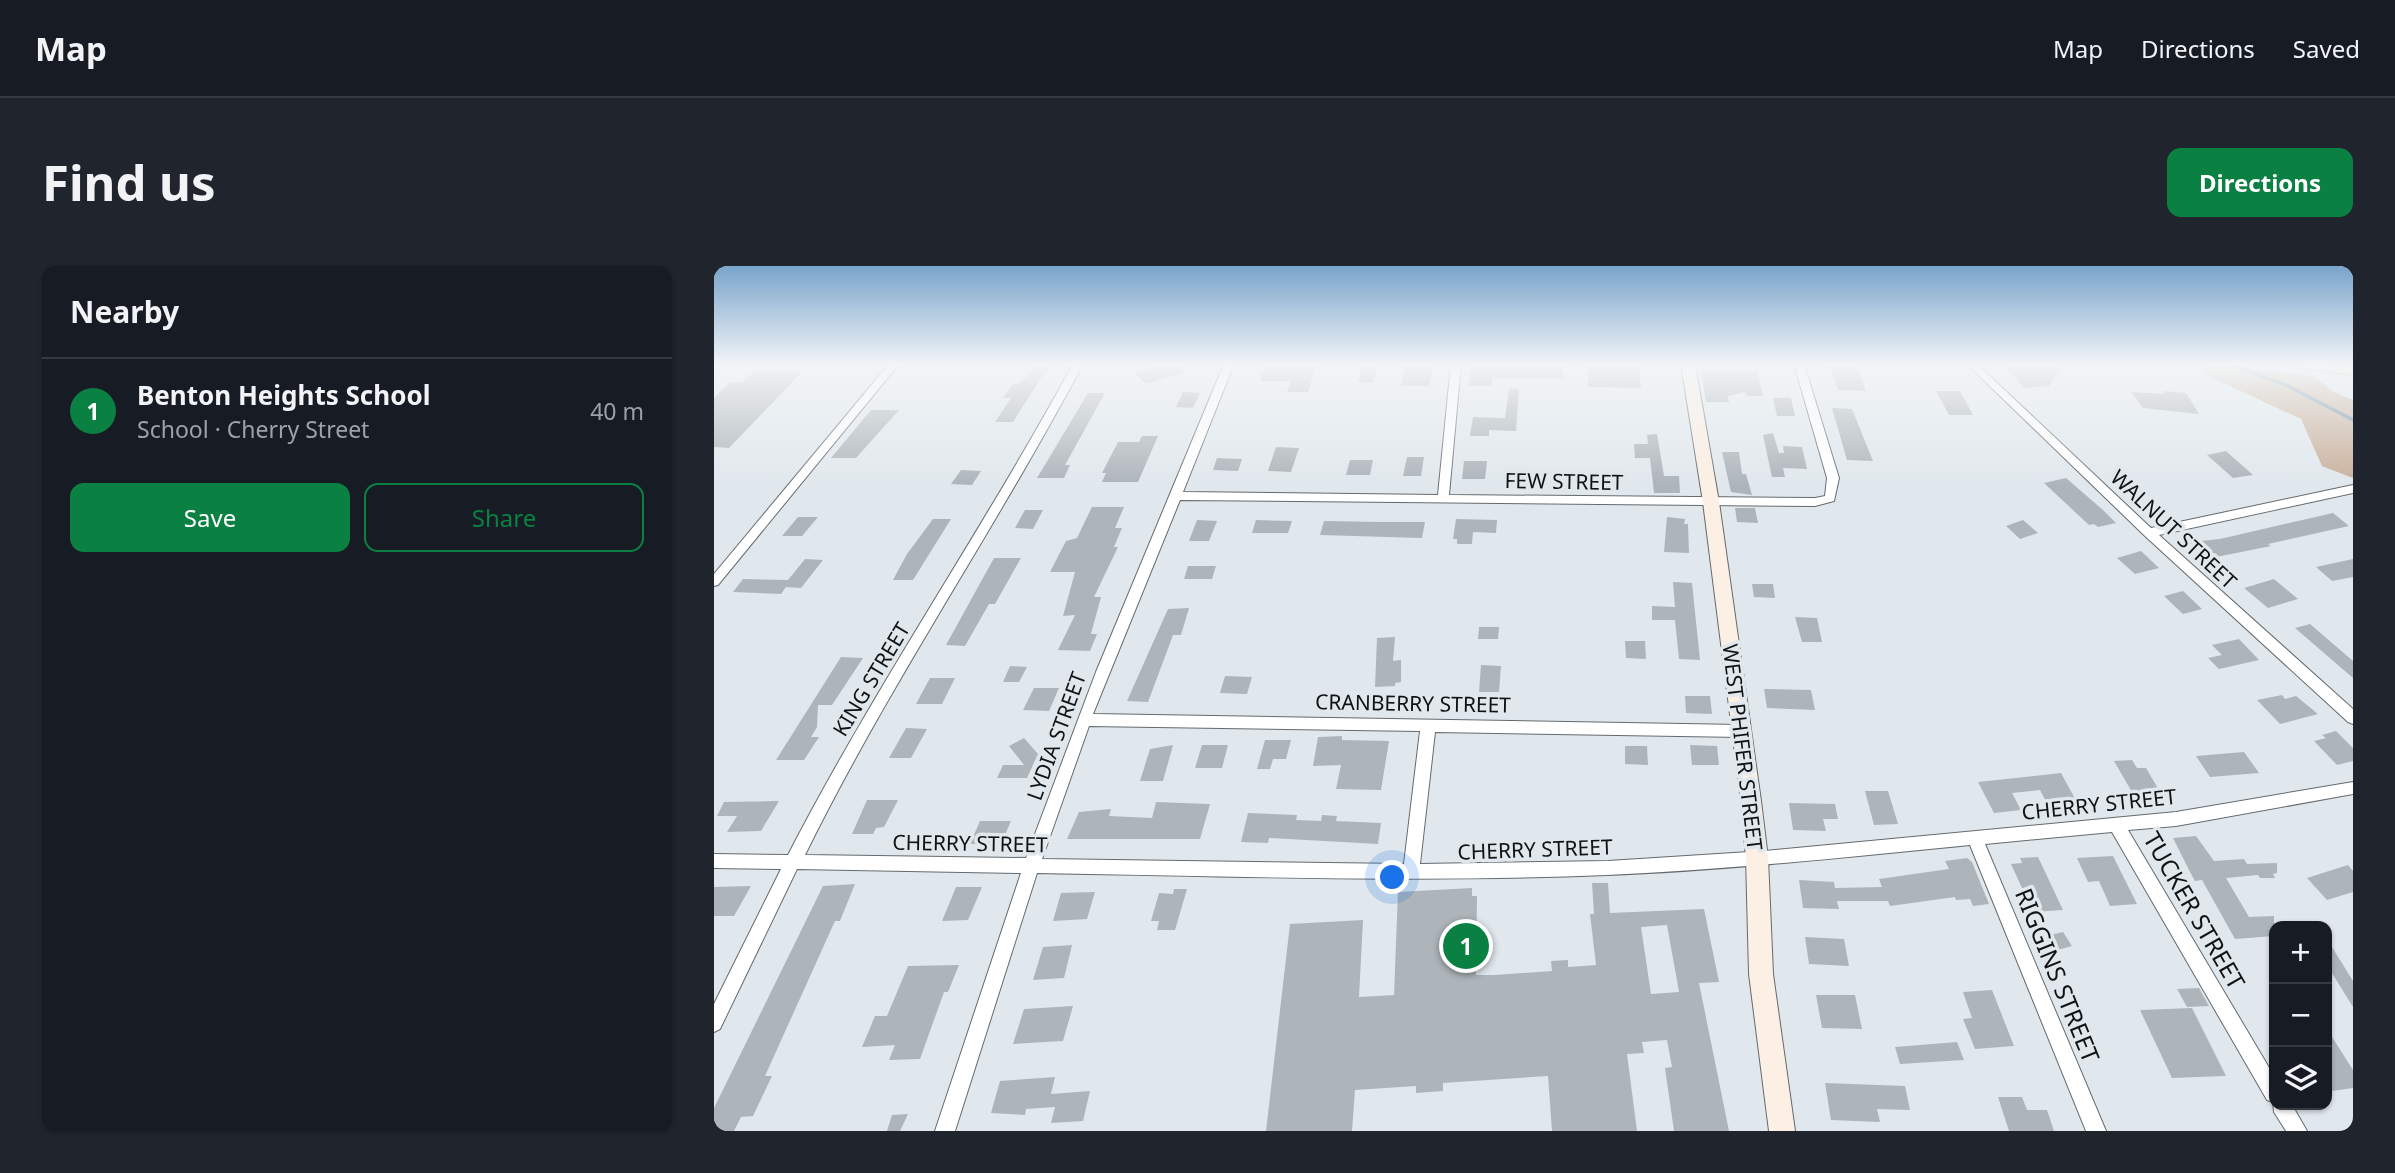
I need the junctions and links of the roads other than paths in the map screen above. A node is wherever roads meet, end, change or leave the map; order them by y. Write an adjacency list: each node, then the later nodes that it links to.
1 (861, 404): 13 (street)
2 (1055, 404): 23 (street, KING STREET)
3 (1213, 404): 9 (street, LYDIA STREET)
4 (1451, 404): 10 (street)
5 (1695, 404): 11 (street, WEST PHIFER STREET)
6 (1812, 404): 11 (street, FEW STREET)
7 (2014, 404): 12 (street, WALNUT STREET)
8 (2353, 489): 12 (street)
9 (1175, 496): 10 (street, FEW STREET); 15 (street, LYDIA STREET)
10 (1443, 499): 11 (street, FEW STREET)
11 (1711, 502): 17 (street, WEST PHIFER STREET)
12 (2149, 533): 14 (street, WALNUT STREET)
13 (714, 582)
14 (2353, 718)
15 (1084, 720): 16 (street, CRANBERRY STREET); 24 (street, LYDIA STREET)
16 (1428, 726): 17 (street, CRANBERRY STREET); 25 (street)
17 (1741, 731): 21 (street, WEST PHIFER STREET)
18 (2353, 788): 19 (street, CHERRY STREET)
19 (2116, 824): 20 (street, CHERRY STREET); 27 (street, TUCKER STREET)
20 (1975, 838): 21 (street, CHERRY STREET); 31 (street, RIGGINS STREET)
21 (1757, 858): 25 (street, CHERRY STREET); 30 (street, WEST PHIFER STREET)
22 (714, 861): 23 (street, CHERRY STREET)
23 (793, 861): 24 (street, CHERRY STREET); 26 (street, KING STREET)
24 (1031, 865): 25 (street, CHERRY STREET); 29 (street, LYDIA STREET)
25 (1411, 872)
26 (714, 1023)
27 (2269, 1084)
28 (2284, 1110): 32 (street)
29 (944, 1131)
30 (1782, 1131)
31 (2096, 1131)
32 (2297, 1131)

